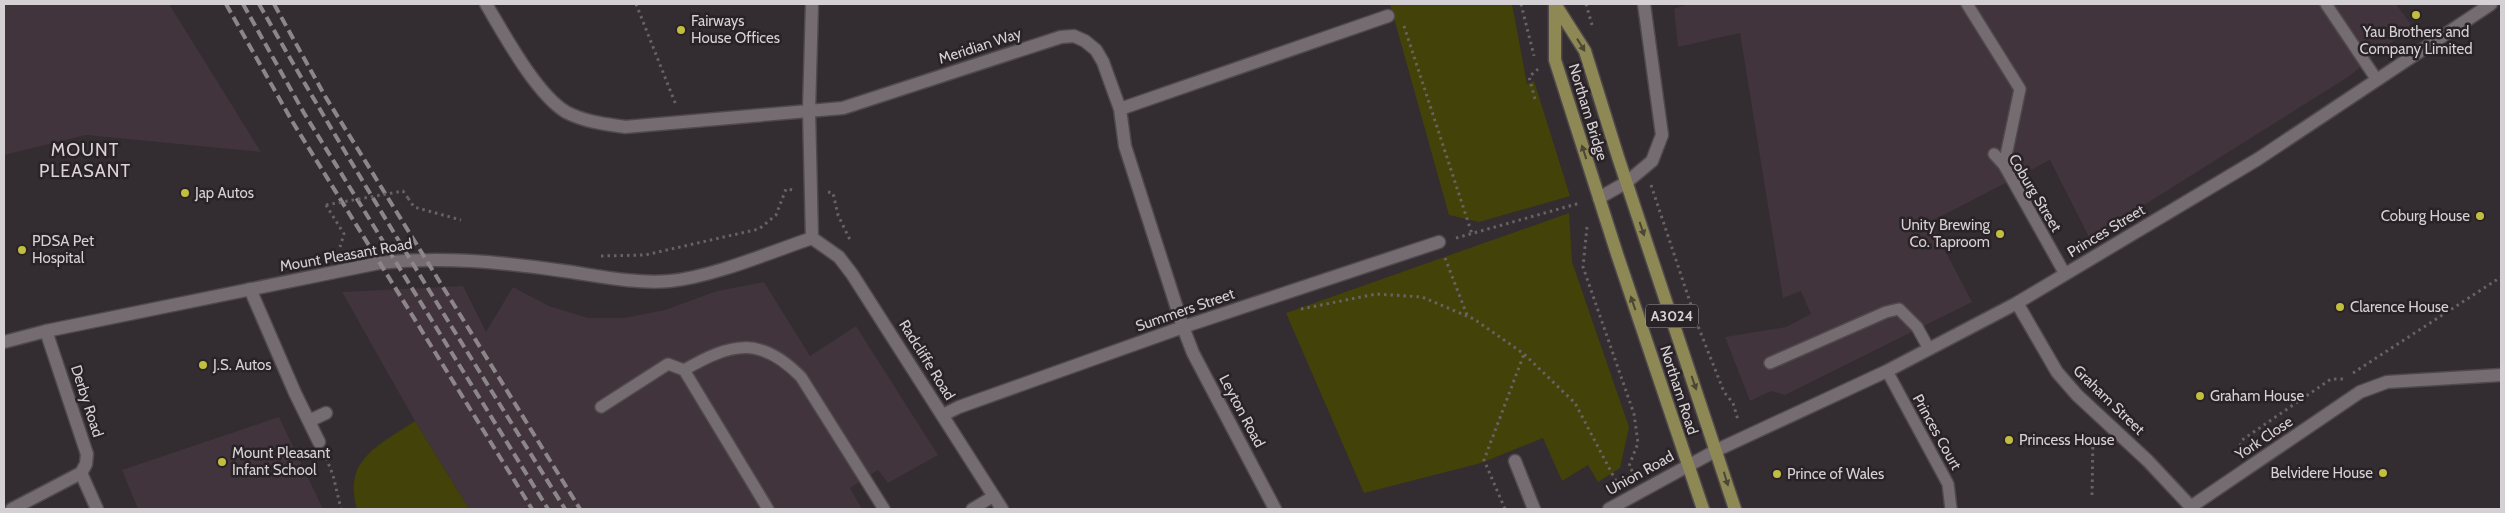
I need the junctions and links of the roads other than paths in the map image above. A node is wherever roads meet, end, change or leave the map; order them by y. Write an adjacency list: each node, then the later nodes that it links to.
1 (486, 4): 10 (street, Meridian Way)
2 (812, 4): 10 (street)
3 (1644, 4): 13 (street)
4 (1967, 4): 12 (lane)
5 (2326, 4): 8 (lane)
6 (2491, 4): 8 (street, Princes Street)
7 (1388, 16): 9 (street)
8 (2377, 80): 17 (street, Princes Street)
9 (1120, 109): 10 (street, Meridian Way); 20 (street, Meridian Way)
10 (809, 110): 15 (street)
11 (1994, 154): 12 (lane, Coburg Street)
12 (2004, 164): 17 (lane, Coburg Street)
13 (1627, 182): 14 (street); 14 (main road, Northam Bridge / A3024, one-way to 13); 33 (main road, Northam Road / A3024, one-way to 33)
14 (1599, 198): 35 (main road, Northam Road / A3024, one-way to 14)
15 (812, 238): 18 (street, Mount Pleasant Road); 30 (street, Radcliffe Road)
16 (1439, 242): 20 (street, Summers Street)
17 (2065, 274): 19 (street, Princes Street)
18 (250, 289): 21 (street, Mount Pleasant Road); 31 (street)
19 (2017, 303): 23 (street, Princes Street); 38 (street, Graham Street)
20 (1183, 328): 30 (street, Summers Street); 45 (street, Leyton Road)
21 (46, 331): 22 (street, Mount Pleasant Road); 36 (street, Derby Road)
22 (4, 342)
23 (1929, 349): 24 (lane); 26 (street, Princes Street)
24 (1770, 363)
25 (684, 370): 28 (lane); 41 (lane); 42 (lane)
26 (1887, 371): 33 (street, Princes Street); 50 (lane, Princes Court)
27 (2501, 375): 38 (street, York Close)
28 (601, 407)
29 (326, 413): 31 (street)
30 (943, 415): 37 (street, Radcliffe Road)
31 (309, 421): 32 (street)
32 (319, 442)
33 (1717, 450): 35 (street, Union Road); 49 (main road, Northam Road / A3024, one-way to 49)
34 (1515, 460): 46 (street)
35 (1687, 466): 47 (street, Union Road); 48 (main road, Northam Road / A3024)
36 (81, 473): 39 (street); 40 (street)
37 (994, 496): 43 (lane); 44 (street, Radcliffe Road)
38 (2193, 508)
39 (12, 509)
40 (97, 509)
41 (768, 509)
42 (884, 509)
43 (972, 509)
44 (1002, 509)
45 (1275, 509)
46 (1534, 509)
47 (1609, 509)
48 (1703, 509)
49 (1735, 509)
50 (1951, 509)

